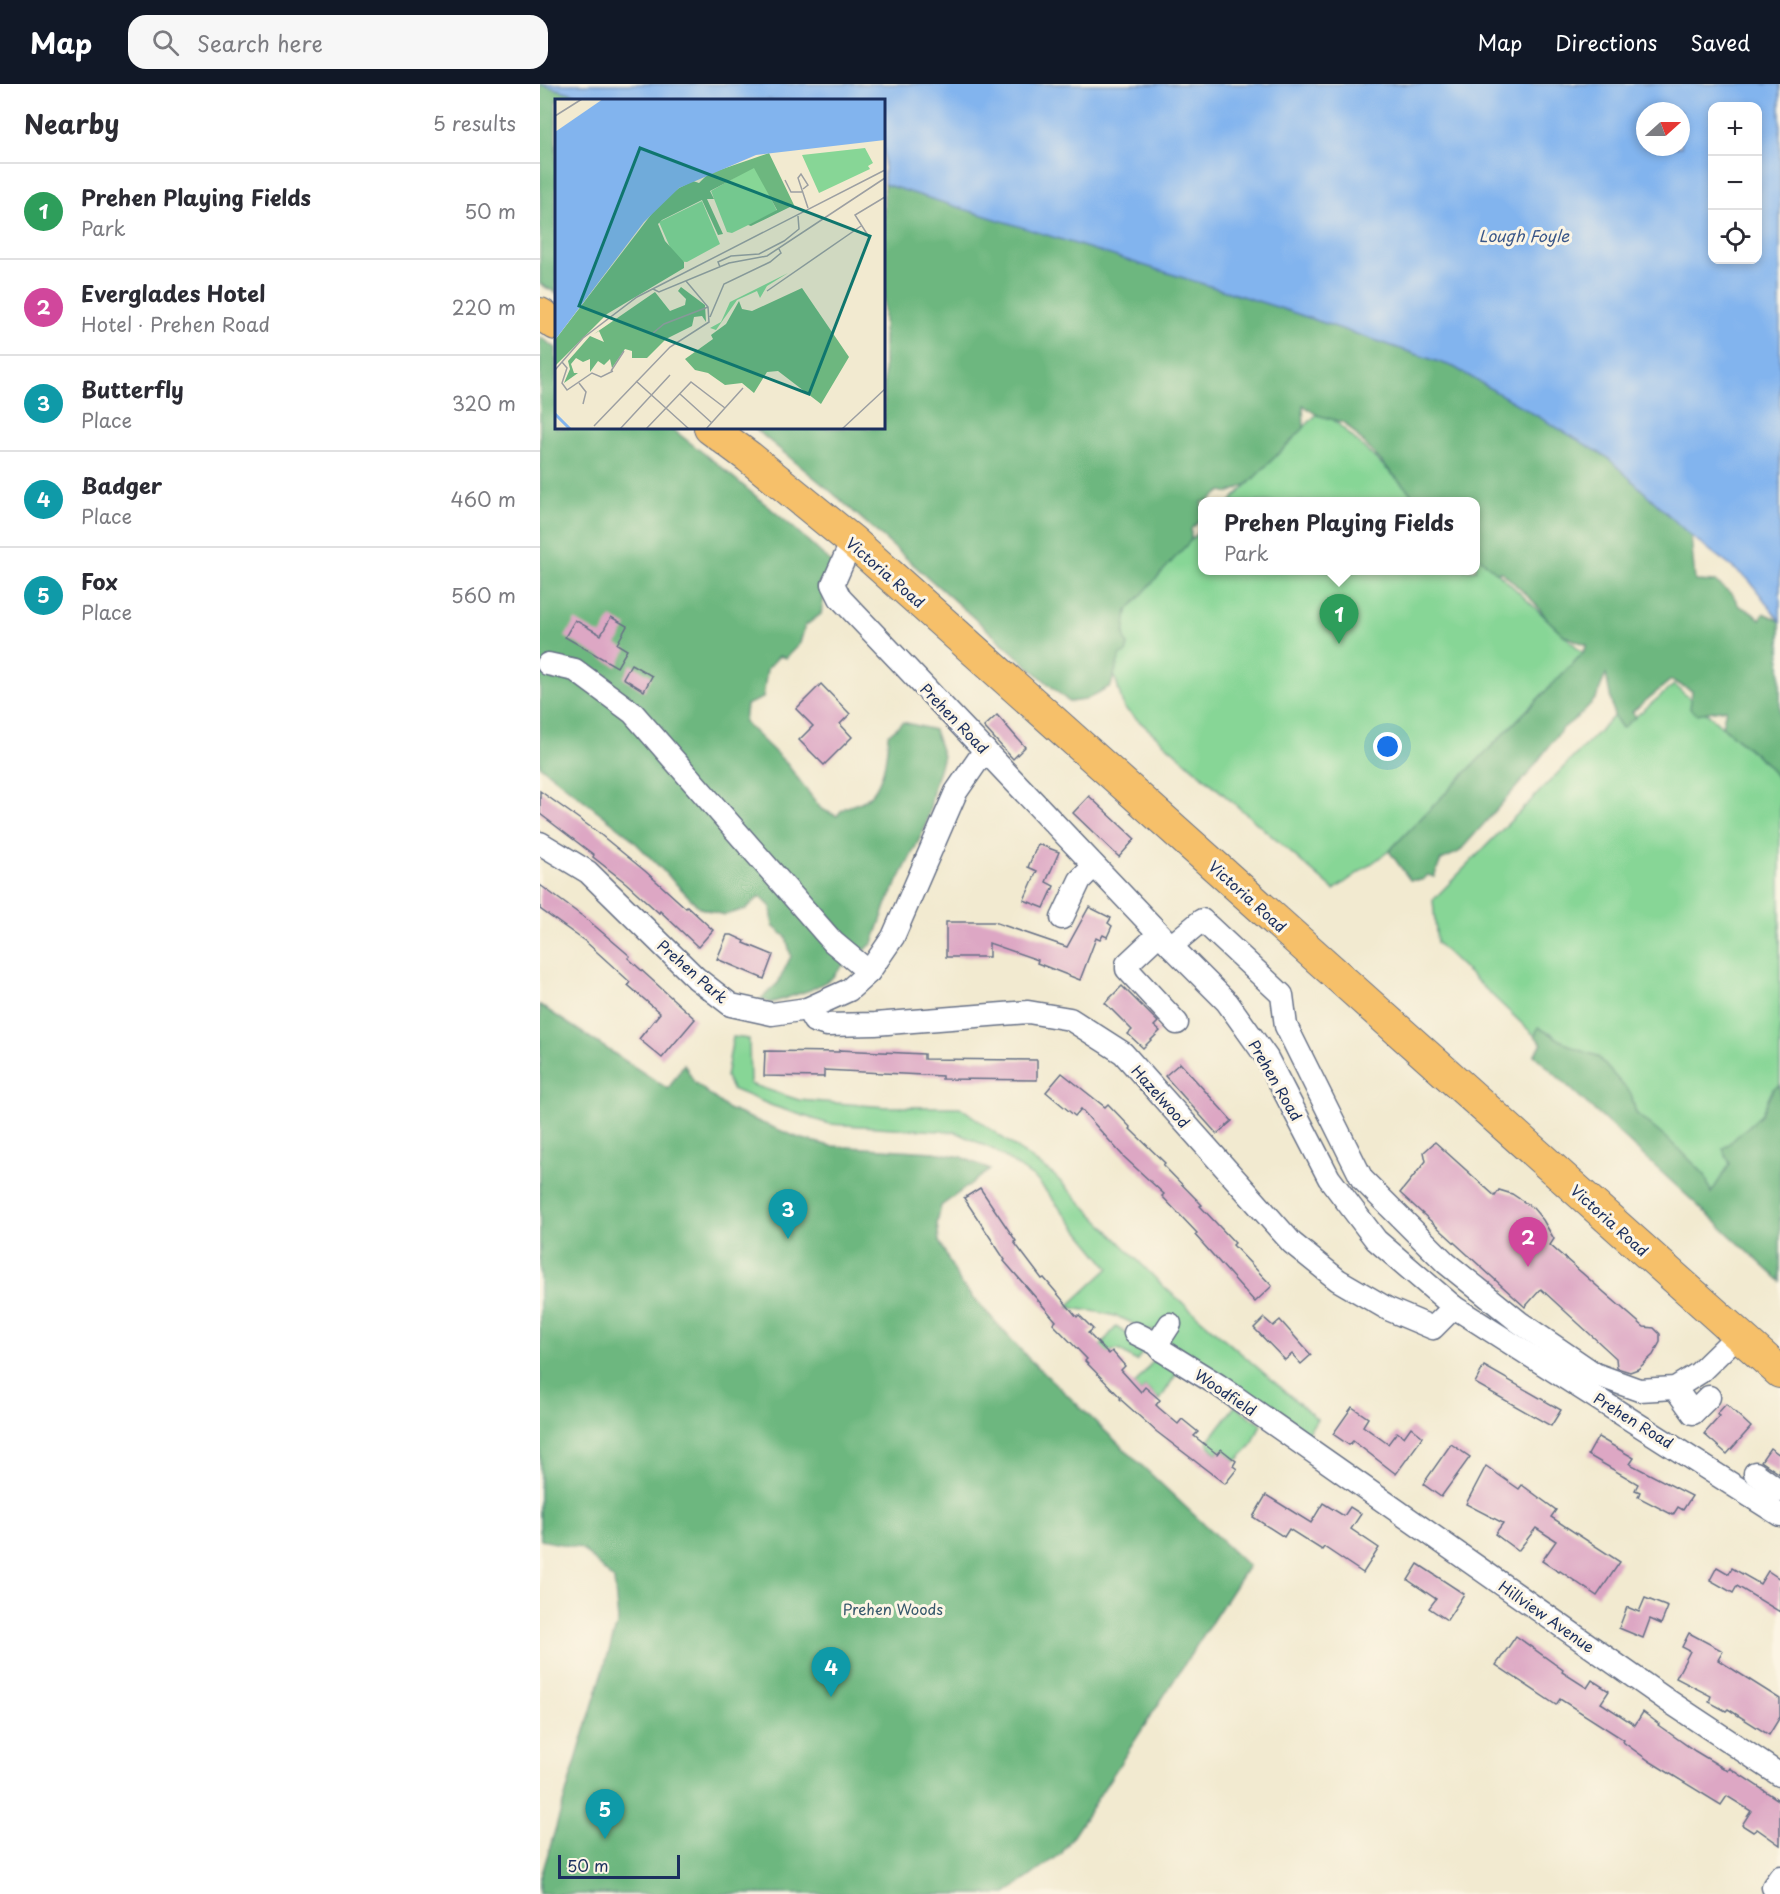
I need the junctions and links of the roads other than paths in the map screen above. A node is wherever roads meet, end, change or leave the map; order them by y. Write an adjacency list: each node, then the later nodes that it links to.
1 (540, 314): 2 (highway)
2 (555, 323)
3 (711, 429): 4 (highway, Victoria Road)
4 (852, 541): 6 (street, Prehen Road); 17 (highway, Victoria Road)
5 (548, 664): 11 (street)
6 (985, 750): 8 (street, Prehen Road); 11 (street, Prehen Park)
7 (540, 843): 12 (street, Prehen Park)
8 (1094, 866): 9 (street); 10 (street, Prehen Road)
9 (1062, 918)
10 (1165, 940): 13 (street); 14 (street, Prehen Road); 20 (street)
11 (870, 972): 12 (street, Prehen Park)
12 (807, 1009): 14 (street, Hazelwood)
13 (1177, 1023)
14 (1454, 1307): 23 (street, Prehen Road)
15 (1170, 1324): 18 (street)
16 (1135, 1333): 18 (street, Woodfield)
17 (1739, 1334): 19 (highway, Victoria Road); 20 (street)
18 (1157, 1344): 22 (street, Woodfield)
19 (1780, 1372)
20 (1675, 1388): 21 (street)
21 (1709, 1397)
22 (1315, 1455): 25 (street, Hillview Avenue)
23 (1764, 1486): 24 (street, Prehen Road)
24 (1780, 1515)
25 (1780, 1775)

